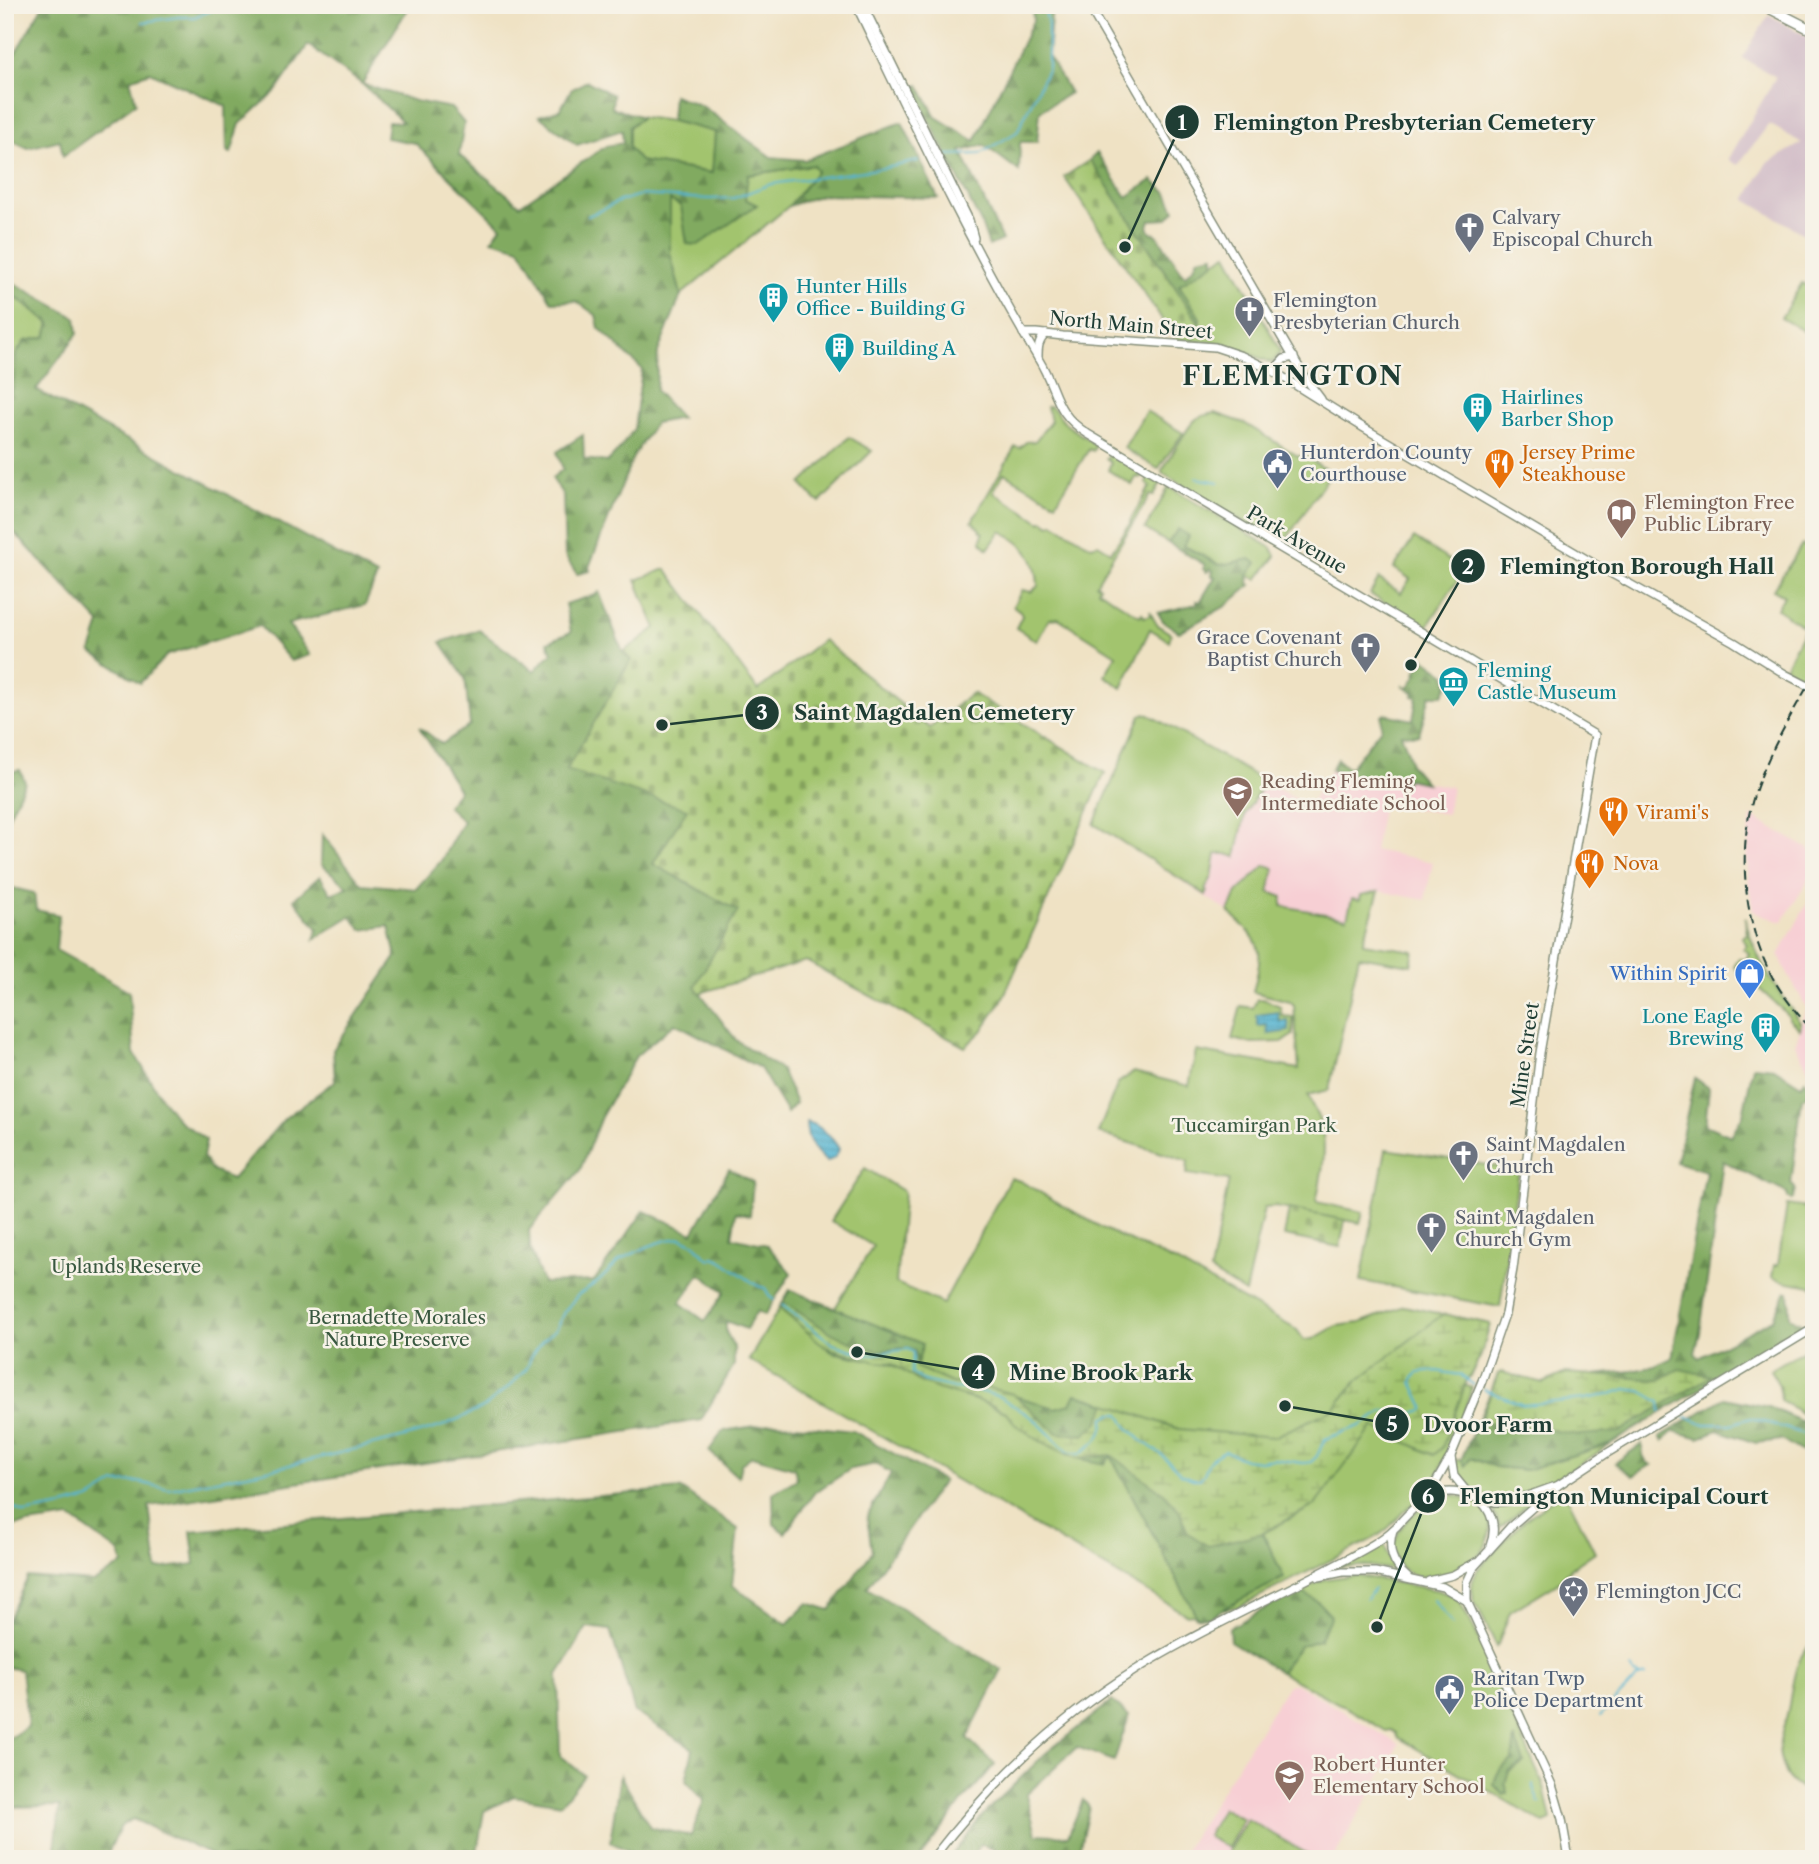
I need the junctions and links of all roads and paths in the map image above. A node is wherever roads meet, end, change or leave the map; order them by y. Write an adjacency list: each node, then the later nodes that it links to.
1 (856, 5): 6 (street)
2 (863, 5): 6 (street)
3 (1088, 5): 9 (street)
4 (1763, 5): 5 (highway)
5 (1814, 31)
6 (976, 245): 7 (street, Park Avenue)
7 (1023, 333): 8 (street, North Main Street); 10 (street, Park Avenue)
8 (1046, 334): 10 (street); 11 (street, North Main Street)
9 (1294, 357): 11 (street); 12 (street)
10 (1038, 358): 14 (street, Park Avenue)
11 (1273, 371): 12 (street, North Main Street)
12 (1324, 403): 13 (street, North Main Street)
13 (1814, 689)
14 (1595, 735): 16 (street, Mine Street)
15 (1814, 1328): 17 (street)
16 (1451, 1456): 18 (street); 19 (street, Mine Street)
17 (1557, 1486): 20 (street); 22 (street)
18 (1469, 1494): 19 (street); 20 (street)
19 (1427, 1498): 21 (street)
20 (1479, 1499): 22 (street)
21 (1393, 1530): 24 (street); 25 (street)
22 (1489, 1550): 23 (street)
23 (1480, 1560): 26 (street); 27 (street)
24 (1408, 1578): 25 (street); 26 (street)
25 (1305, 1581): 28 (street)
26 (1425, 1582): 27 (street)
27 (1467, 1601): 29 (street)
28 (932, 1859)
29 (1569, 1859)

